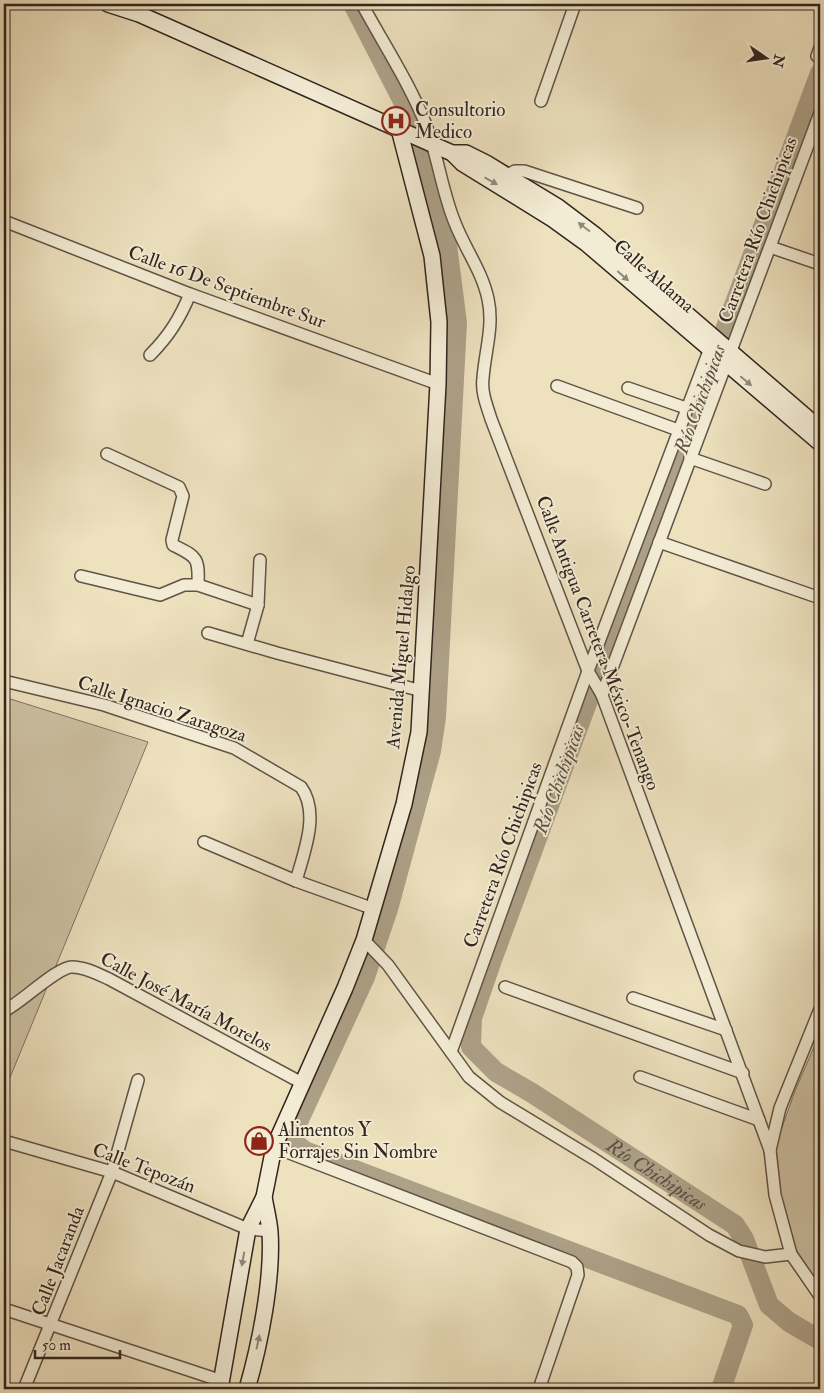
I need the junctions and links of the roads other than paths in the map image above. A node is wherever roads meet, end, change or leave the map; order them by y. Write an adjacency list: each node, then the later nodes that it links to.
1 (108, 4): 6 (street, Calle Aldama)
2 (362, 4): 6 (street, Calle Antigua Carretera México-Tenango)
3 (575, 4): 4 (street)
4 (541, 102)
5 (820, 113): 11 (street, Carretera Río Chichipicas)
6 (416, 136): 7 (street, Calle Aldama); 17 (street, Avenida Miguel Hidalgo); 35 (street, Calle Antigua Carretera México-Tenango)
7 (452, 153): 8 (street, Calle Aldama); 14 (street, Calle Aldama, one-way to 14)
8 (507, 175): 9 (street); 14 (street, Calle Aldama, one-way to 8)
9 (637, 208)
10 (4, 220): 13 (street, Calle 16 De Septiembre Sur)
11 (770, 248): 12 (street); 16 (street, Carretera Río Chichipicas)
12 (820, 264)
13 (190, 294): 15 (street); 17 (street, Calle 16 De Septiembre Sur)
14 (711, 344): 16 (street, Calle Aldama); 20 (street, Carretera Río Chichipicas)
15 (150, 355)
16 (729, 359): 21 (street, Calle Aldama); 23 (street, Calle Aldama, one-way to 23); 25 (street, Carretera Río Chichipicas)
17 (438, 384): 37 (street, Avenida Miguel Hidalgo)
18 (557, 386): 22 (street)
19 (628, 388): 20 (street)
20 (686, 408): 22 (street, Carretera Río Chichipicas)
21 (820, 429)
22 (678, 430): 35 (street, Carretera Río Chichipicas)
23 (820, 443)
24 (107, 454): 30 (street)
25 (690, 458): 26 (street); 27 (street, Carretera Río Chichipicas)
26 (765, 484)
27 (659, 542): 31 (street); 38 (street, Carretera Río Chichipicas)
28 (260, 560): 32 (street)
29 (81, 576): 30 (street)
30 (198, 585): 32 (street)
31 (820, 598)
32 (258, 604): 34 (street)
33 (208, 632): 34 (street)
34 (247, 644): 37 (street)
35 (589, 672): 38 (street, Calle Antigua Carretera México-Tenango); 48 (street, Carretera Río Chichipicas)
36 (4, 681): 40 (street, Calle Ignacio Zaragoza)
37 (422, 691): 41 (street, Avenida Miguel Hidalgo)
38 (600, 691): 47 (street, Calle Antigua Carretera México-Tenango)
39 (204, 842): 40 (street)
40 (296, 881): 41 (street)
41 (374, 909): 42 (street, Avenida Miguel Hidalgo)
42 (366, 942): 48 (street); 52 (street, Avenida Miguel Hidalgo)
43 (505, 987): 49 (street)
44 (633, 998): 47 (street)
45 (820, 1010): 56 (street)
46 (4, 1011): 52 (street, Calle José María Morelos)
47 (726, 1030): 49 (street, Calle Antigua Carretera México-Tenango)
48 (451, 1052): 61 (street)
49 (743, 1074): 53 (street, Calle Antigua Carretera México-Tenango)
50 (640, 1076): 53 (street)
51 (138, 1080): 57 (street, Calle Jacaranda)
52 (302, 1083): 55 (street, Avenida Miguel Hidalgo)
53 (759, 1120): 56 (street, Calle Antigua Carretera México-Tenango)
54 (4, 1140): 57 (street, Calle Tepozán)
55 (274, 1147): 58 (street, Avenida Miguel Hidalgo); 68 (street)
56 (770, 1150): 61 (street)
57 (112, 1172): 59 (street, Calle Tepozán); 64 (street, Calle Jacaranda)
58 (264, 1197): 59 (street, Avenida Miguel Hidalgo); 60 (street, Avenida Miguel Hidalgo)
59 (248, 1228): 60 (street, Calle Tepozán); 65 (street, Avenida Miguel Hidalgo, one-way to 65)
60 (270, 1231): 67 (street, Avenida Miguel Hidalgo, one-way to 60)
61 (791, 1254): 62 (street)
62 (820, 1296)
63 (4, 1309): 64 (street)
64 (52, 1325): 65 (street); 66 (street, Calle Jacaranda)
65 (221, 1385)
66 (24, 1389)
67 (247, 1389)
68 (539, 1389)

